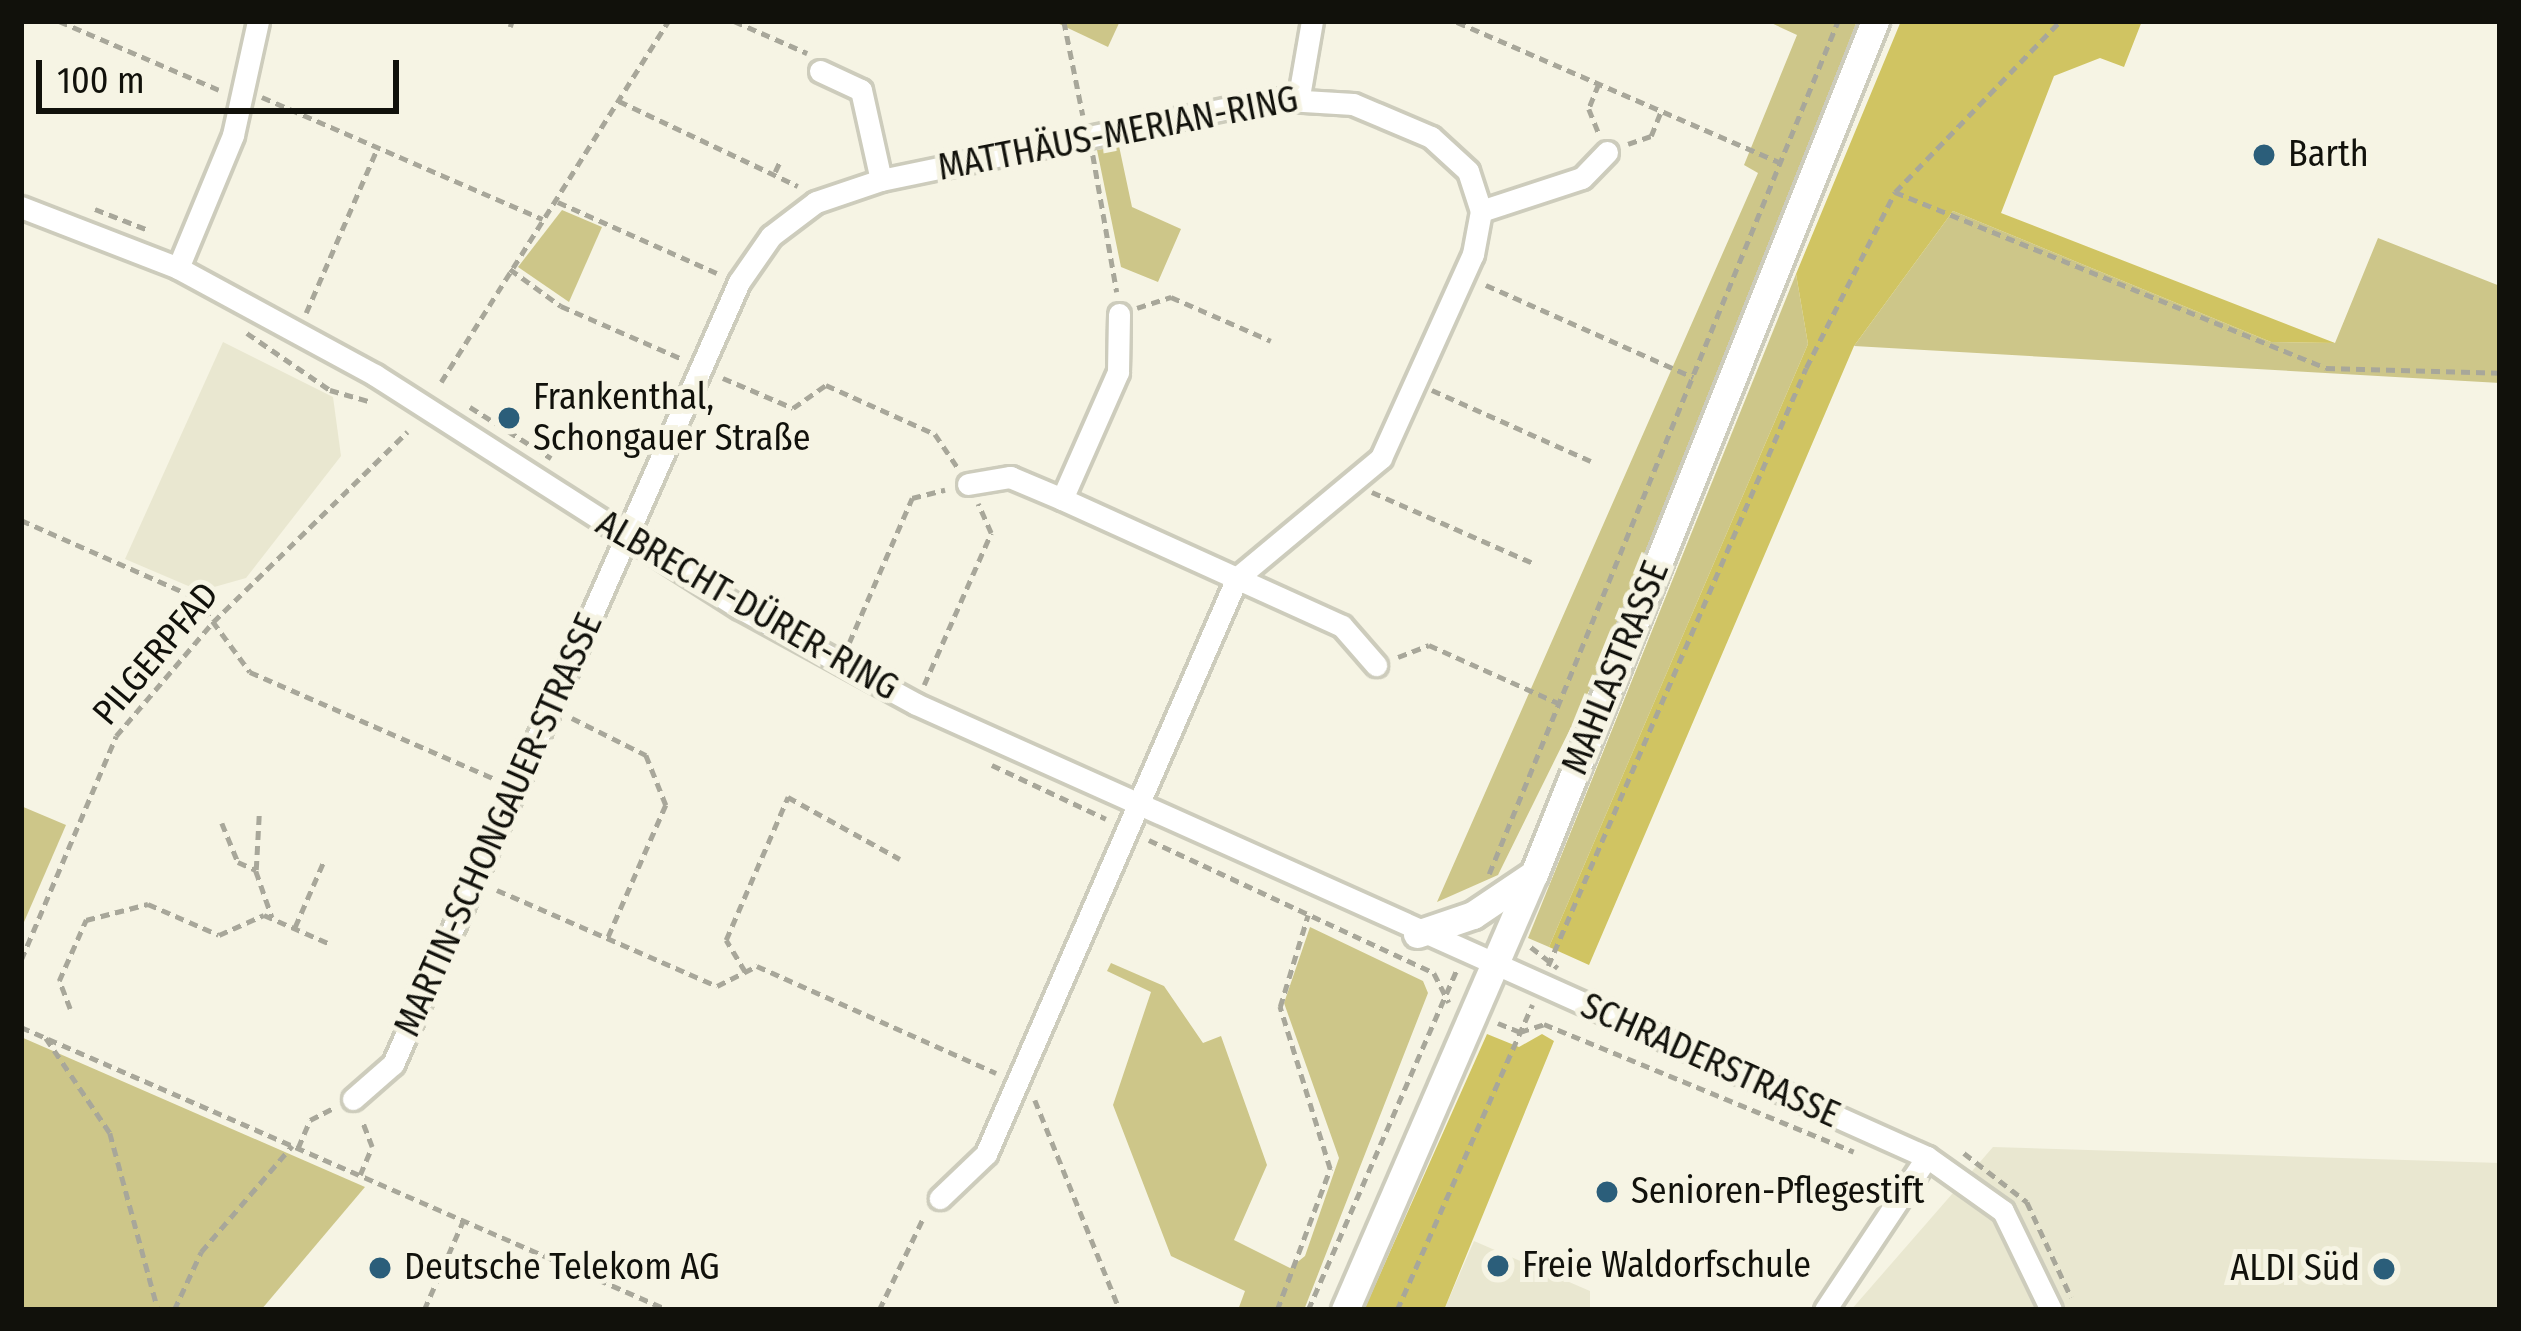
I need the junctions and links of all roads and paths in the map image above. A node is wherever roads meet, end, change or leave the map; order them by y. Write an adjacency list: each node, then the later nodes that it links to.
1 (59, 21): 13 (path)
2 (258, 21): 13 (street)
3 (668, 21): 15 (path)
4 (734, 21): 11 (path)
5 (1064, 21): 17 (path)
6 (1312, 21): 14 (street)
7 (1838, 21): 21 (path)
8 (1875, 21): 76 (street, MAHLASTRASSE)
9 (2060, 21): 24 (path)
10 (1457, 22): 12 (path)
11 (820, 71): 23 (street)
12 (1599, 84): 16 (path); 19 (path)
13 (243, 95): 18 (path); 31 (street)
14 (1299, 96): 17 (street, MATTHÄUS-MERIAN-RING); 29 (street, MATTHÄUS-MERIAN-RING)
15 (619, 101): 22 (path); 25 (path)
16 (1661, 111): 19 (path); 21 (path)
17 (1089, 136): 23 (street, MATTHÄUS-MERIAN-RING); 38 (path)
18 (378, 147): 30 (path); 37 (path)
19 (1607, 152): 29 (street)
20 (781, 159): 22 (path)
21 (1781, 163): 43 (path)
22 (775, 172): 26 (path)
23 (881, 180): 26 (street, MATTHÄUS-MERIAN-RING)
24 (1894, 193): 42 (path); 85 (path)
25 (557, 202): 30 (path); 35 (path)
26 (816, 202): 35 (street, MATTHÄUS-MERIAN-RING)
27 (83, 205): 31 (path)
28 (21, 207): 32 (street, ALBRECHT-DÜRER-RING)
29 (1481, 211): 34 (street)
30 (543, 219): 33 (path)
31 (188, 246): 32 (street)
32 (178, 268): 56 (street, ALBRECHT-DÜRER-RING)
33 (510, 269): 41 (path); 44 (path)
34 (1464, 275): 43 (path); 45 (street)
35 (739, 282): 41 (street, MATTHÄUS-MERIAN-RING)
36 (287, 300): 37 (path)
37 (308, 310): 39 (path)
38 (1119, 314): 40 (path); 54 (street)
39 (326, 323)
40 (1271, 341)
41 (702, 368): 52 (path); 56 (street, MATTHÄUS-MERIAN-RING)
42 (2500, 373)
43 (1694, 377): 67 (path)
44 (441, 382)
45 (1416, 383): 50 (path); 53 (street)
46 (421, 384): 47 (path)
47 (440, 396)
48 (458, 403): 51 (path)
49 (406, 432): 59 (path, PILGERPFAD)
50 (1591, 461)
51 (560, 467)
52 (968, 484): 54 (street); 61 (path); 65 (path)
53 (1356, 484): 57 (path); 58 (street)
54 (1062, 499): 58 (street)
55 (21, 520): 59 (path)
56 (626, 537): 68 (street, MARTIN-SCHONGAUER-STRASSE); 70 (street, ALBRECHT-DÜRER-RING)
57 (1535, 564)
58 (1237, 578): 63 (street); 70 (street)
59 (213, 622): 69 (path); 86 (path, PILGERPFAD)
60 (829, 632): 61 (path)
61 (849, 644): 62 (path)
62 (868, 654)
63 (1376, 665): 67 (path)
64 (906, 674): 65 (path)
65 (925, 684): 66 (path)
66 (944, 694)
67 (1560, 704): 78 (path)
68 (550, 707): 69 (street, MARTIN-SCHONGAUER-STRASSE); 83 (path)
69 (515, 788): 77 (street, MARTIN-SCHONGAUER-STRASSE)
70 (1133, 808): 82 (street, ALBRECHT-DÜRER-RING); 93 (street)
71 (259, 814): 75 (path)
72 (222, 823): 75 (path)
73 (900, 859): 88 (path)
74 (323, 863): 81 (path)
75 (256, 870): 80 (path)
76 (1534, 874): 82 (street); 87 (street, MAHLASTRASSE)
77 (475, 880): 83 (path); 94 (street, MARTIN-SCHONGAUER-STRASSE)
78 (1483, 889)
79 (1308, 915): 108 (path)
80 (272, 917): 81 (path); 90 (path)
81 (295, 927): 84 (path)
82 (1417, 934): 87 (street, ALBRECHT-DÜRER-RING)
83 (608, 938): 88 (path)
84 (328, 943)
85 (1552, 956)
86 (21, 960)
87 (1493, 968): 96 (street, SCHRADERSTRASSE); 110 (street, MAHLASTRASSE)
88 (746, 972): 93 (path)
89 (1444, 999): 109 (path)
90 (70, 1009)
91 (21, 1027): 92 (path)
92 (46, 1038): 95 (path); 102 (path)
93 (1017, 1082): 100 (street); 107 (path)
94 (353, 1099): 95 (path); 98 (path)
95 (295, 1147): 98 (path); 103 (path)
96 (1927, 1157): 112 (street); 113 (street, SCHRADERSTRASSE)
97 (1872, 1159): 111 (path)
98 (360, 1175): 101 (path)
99 (2001, 1175): 114 (path)
100 (940, 1198): 106 (path)
101 (463, 1221): 104 (path); 105 (path)
102 (158, 1310)
103 (174, 1310)
104 (424, 1310)
105 (668, 1310)
106 (879, 1310)
107 (1120, 1310)
108 (1277, 1310)
109 (1308, 1310)
110 (1345, 1310)
111 (1397, 1310)
112 (1825, 1310)
113 (2051, 1310)
114 (2074, 1310)

